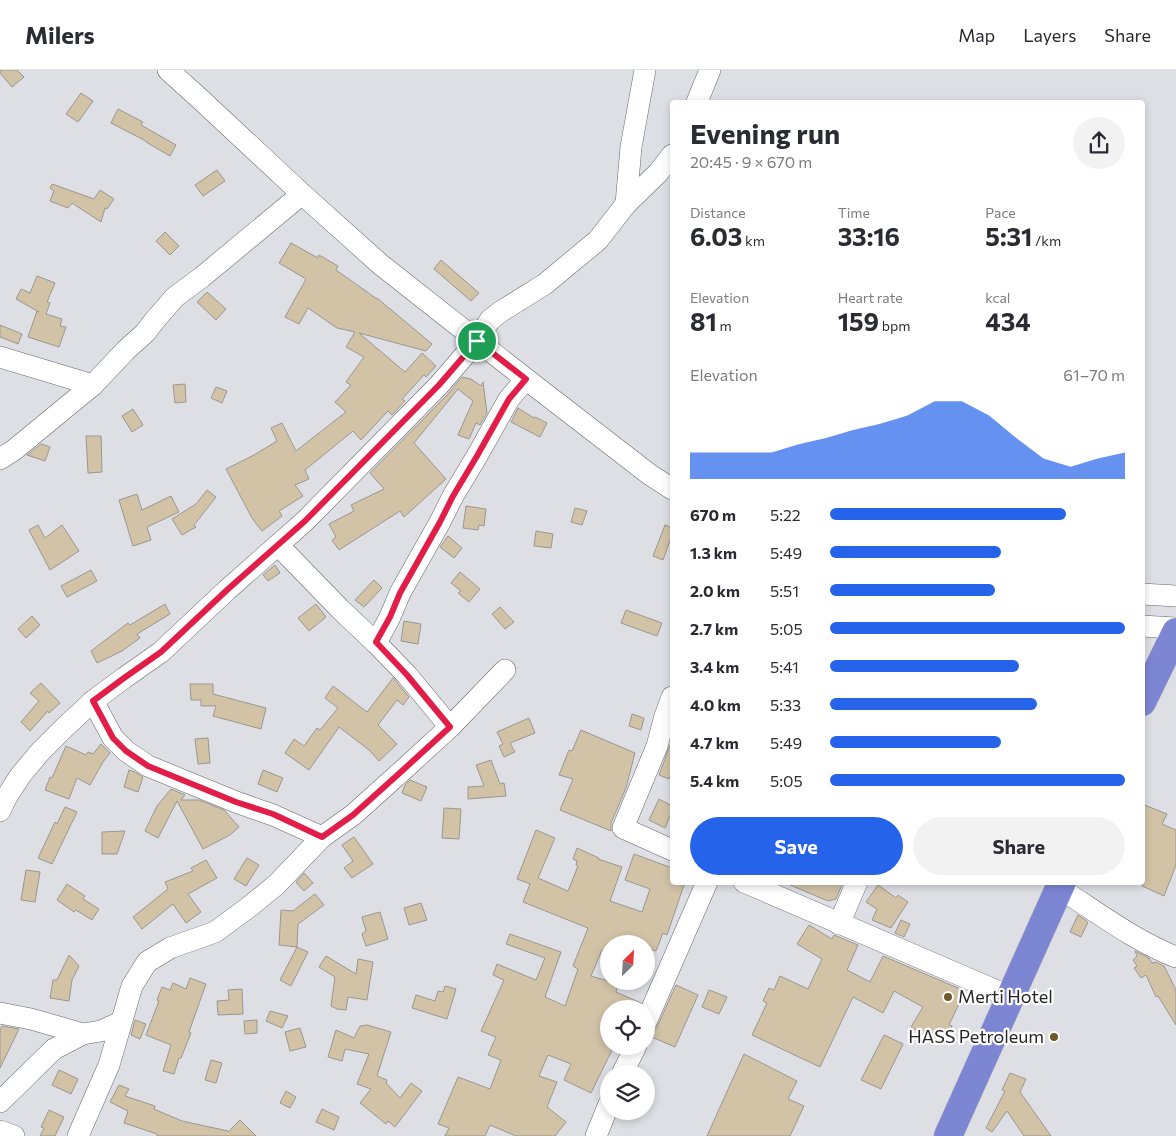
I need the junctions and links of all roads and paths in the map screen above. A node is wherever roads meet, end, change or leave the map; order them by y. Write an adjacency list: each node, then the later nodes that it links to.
1 (168, 70): 6 (street)
2 (645, 70): 7 (street)
3 (710, 70): 4 (street)
4 (698, 100)
5 (670, 159): 7 (street)
6 (302, 194): 8 (street); 11 (street)
7 (626, 204): 8 (street)
8 (477, 341): 10 (street); 14 (street)
9 (0, 357): 11 (street)
10 (526, 379): 13 (street); 20 (street)
11 (93, 385): 12 (street)
12 (0, 459)
13 (670, 489)
14 (278, 546): 20 (street); 23 (street)
15 (1145, 594): 16 (street)
16 (1176, 596)
17 (1145, 626): 18 (street)
18 (1176, 628)
19 (1176, 632): 22 (highway)
20 (376, 642): 25 (street)
21 (504, 670): 25 (street)
22 (1145, 696)
23 (93, 701): 26 (street); 27 (street)
24 (670, 702): 28 (street)
25 (450, 727): 27 (street)
26 (0, 811)
27 (322, 837): 38 (street)
28 (670, 849)
29 (706, 885): 36 (street)
30 (751, 885): 33 (street)
31 (856, 885): 33 (street)
32 (1060, 885): 34 (street); 35 (highway)
33 (839, 924): 35 (street)
34 (1176, 958)
35 (1011, 997): 46 (highway)
36 (655, 1001)
37 (0, 1013): 39 (street)
38 (121, 1022): 39 (street); 44 (street)
39 (82, 1034): 40 (street)
40 (0, 1102)
41 (602, 1120): 45 (street)
42 (0, 1130): 43 (street)
43 (14, 1136)
44 (78, 1136)
45 (596, 1136)
46 (948, 1136)

